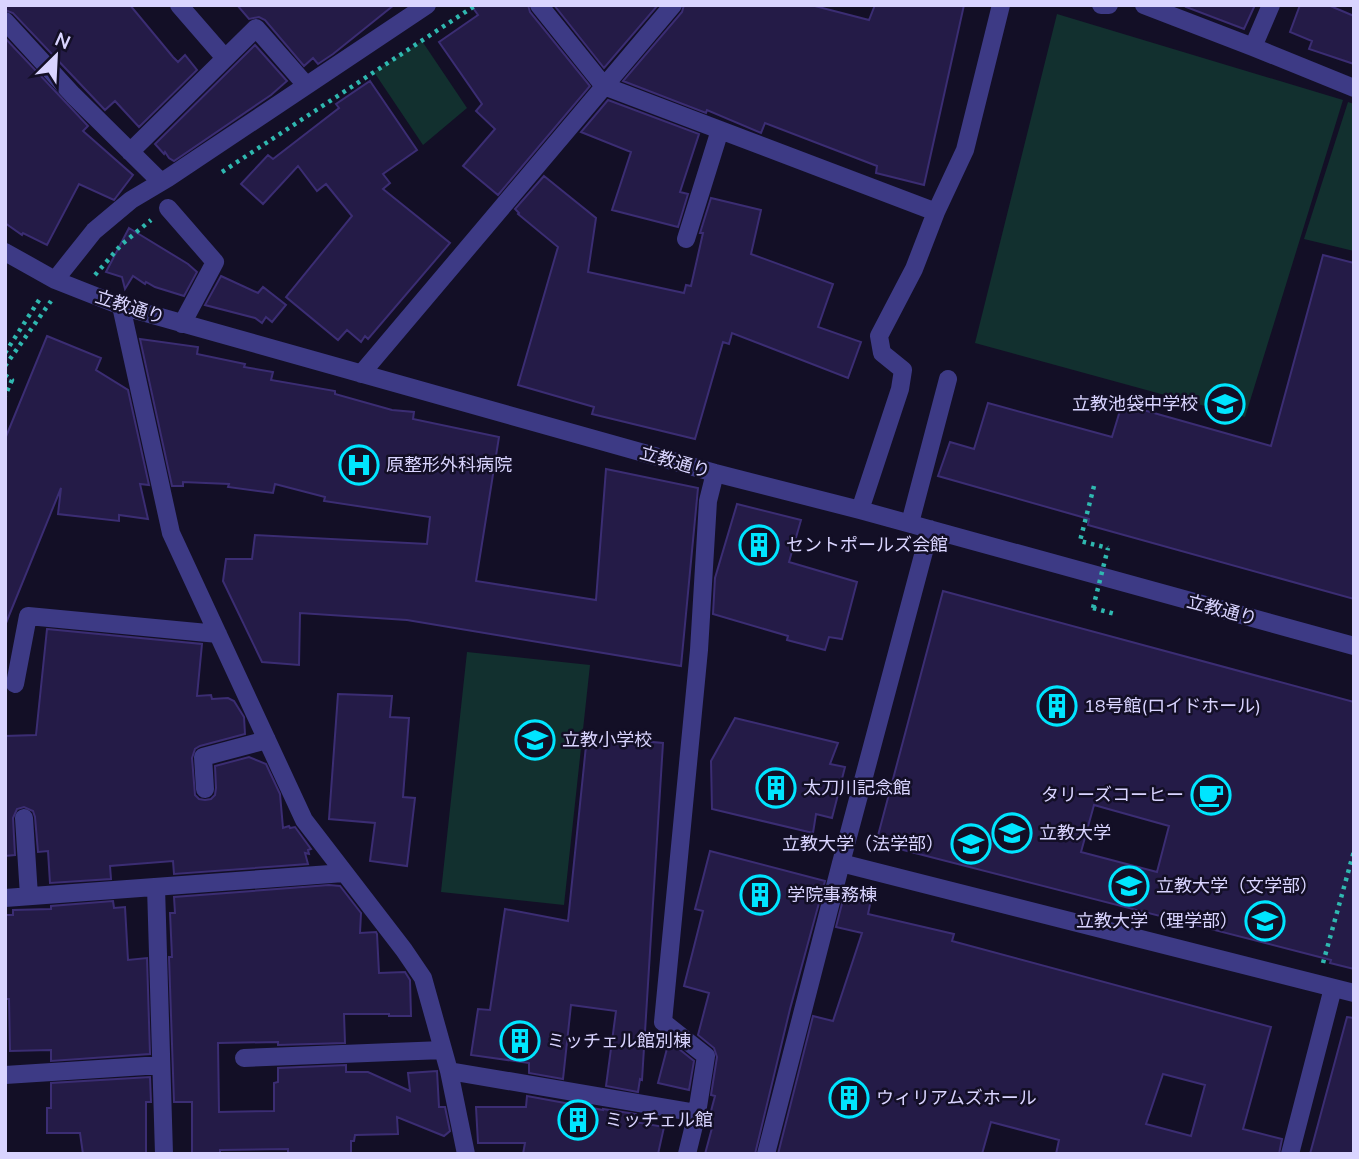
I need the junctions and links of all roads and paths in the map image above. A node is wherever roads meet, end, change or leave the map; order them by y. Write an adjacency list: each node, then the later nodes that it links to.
1 (179, 5): 11 (street)
2 (426, 5): 12 (street)
3 (476, 5): 17 (path)
4 (539, 5): 13 (street)
5 (673, 5): 13 (street)
6 (1001, 5): 20 (street)
7 (1144, 5): 10 (street)
8 (1271, 5): 10 (street)
9 (5, 21): 16 (street)
10 (1253, 47): 14 (street)
11 (225, 58): 12 (street); 16 (street)
12 (306, 85): 18 (street)
13 (604, 86): 15 (street); 28 (street)
14 (1354, 88)
15 (720, 130): 20 (street); 21 (street)
16 (130, 152): 18 (street)
17 (217, 176)
18 (161, 182): 23 (street)
19 (168, 208): 24 (path); 26 (street)
20 (936, 212): 34 (street)
21 (686, 239)
22 (5, 252): 23 (street, 立教通り)
23 (55, 280): 24 (street, 立教通り); 27 (path)
24 (85, 293): 25 (street, 立教通り)
25 (121, 306): 26 (street, 立教通り); 38 (street)
26 (182, 324): 28 (street, 立教通り)
27 (5, 353)
28 (361, 374): 32 (street, 立教通り)
29 (5, 375): 31 (path)
30 (947, 379): 35 (street)
31 (5, 396)
32 (715, 473): 34 (street, 立教通り); 57 (street)
33 (1094, 486): 37 (path, bridge)
34 (860, 510): 35 (street, 立教通り)
35 (910, 523): 36 (street, 立教通り)
36 (930, 529): 39 (street, 立教通り); 45 (street)
37 (1115, 614)
38 (218, 634): 40 (street); 41 (street)
39 (1354, 646)
40 (15, 684)
41 (267, 740): 42 (street); 46 (street)
42 (205, 789)
43 (24, 818): 48 (street)
44 (1354, 850): 50 (path)
45 (841, 863): 50 (street); 61 (street)
46 (344, 873): 47 (street); 52 (street)
47 (156, 887): 48 (street); 54 (street)
48 (29, 896): 49 (street)
49 (5, 898)
50 (1325, 986): 51 (street); 62 (street)
51 (1354, 993)
52 (443, 1050): 53 (street); 55 (street)
53 (244, 1058)
54 (161, 1065): 56 (street); 58 (street)
55 (449, 1071): 57 (street); 59 (street)
56 (5, 1075)
57 (697, 1113): 60 (street)
58 (164, 1154)
59 (466, 1154)
60 (687, 1154)
61 (766, 1154)
62 (1290, 1154)

